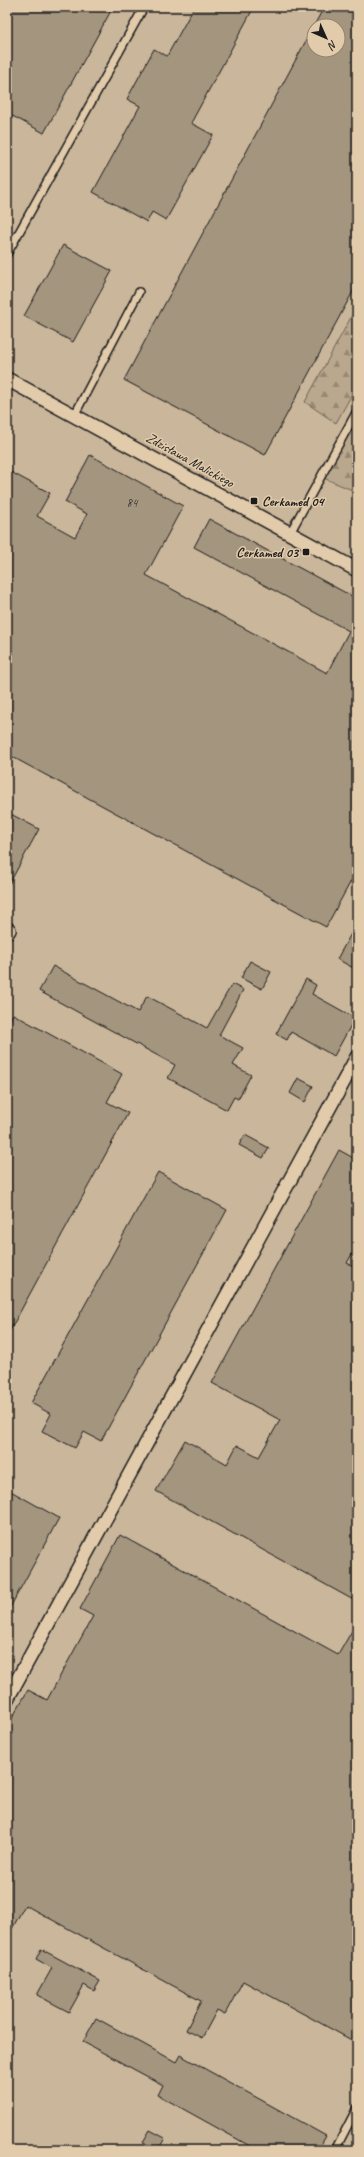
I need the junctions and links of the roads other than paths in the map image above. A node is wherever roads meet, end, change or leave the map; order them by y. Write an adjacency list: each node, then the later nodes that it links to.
1 (144, 7): 2 (lane)
2 (7, 254)
3 (139, 292): 6 (lane)
4 (7, 379): 6 (street, Zdzisława Malickiego)
5 (357, 411): 7 (lane)
6 (74, 416): 7 (street, Zdzisława Malickiego)
7 (290, 533): 8 (street, Zdzisława Malickiego)
8 (357, 570)
9 (7, 929): 10 (street)
10 (7, 933)
11 (357, 1057): 12 (street)
12 (7, 1698)
13 (357, 2108): 14 (lane)
14 (335, 2150)

